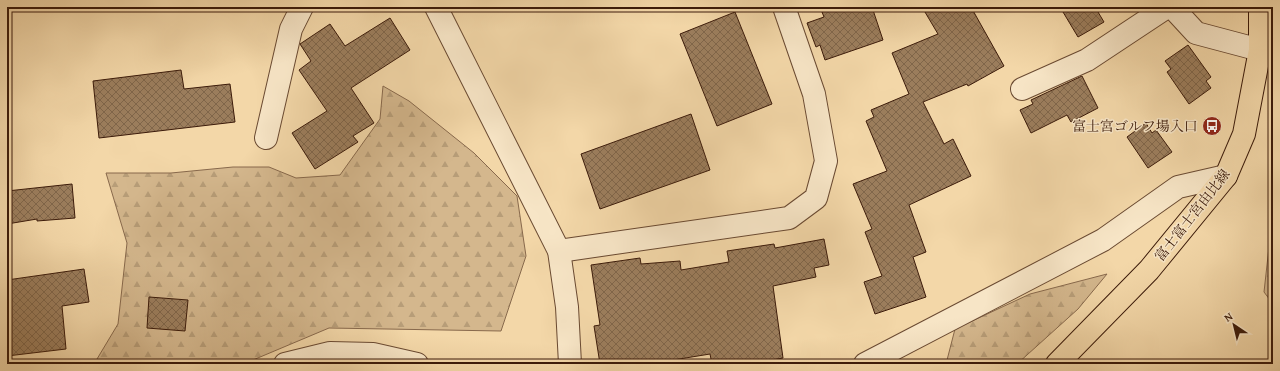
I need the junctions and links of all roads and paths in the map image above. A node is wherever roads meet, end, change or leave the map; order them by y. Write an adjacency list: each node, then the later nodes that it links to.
1 (302, 7): 9 (street)
2 (436, 7): 11 (street)
3 (784, 7): 11 (street)
4 (1167, 7): 8 (street)
5 (1172, 7): 7 (street)
6 (1260, 7): 7 (main road, 富士富士宮由比線)
7 (1266, 53): 10 (main road, 富士富士宮由比線)
8 (1022, 89)
9 (266, 138)
10 (1226, 176): 15 (street); 16 (main road, 富士富士宮由比線)
11 (559, 251): 14 (street)
12 (285, 364): 13 (street)
13 (417, 364)
14 (570, 364)
15 (865, 364)
16 (1057, 364)

